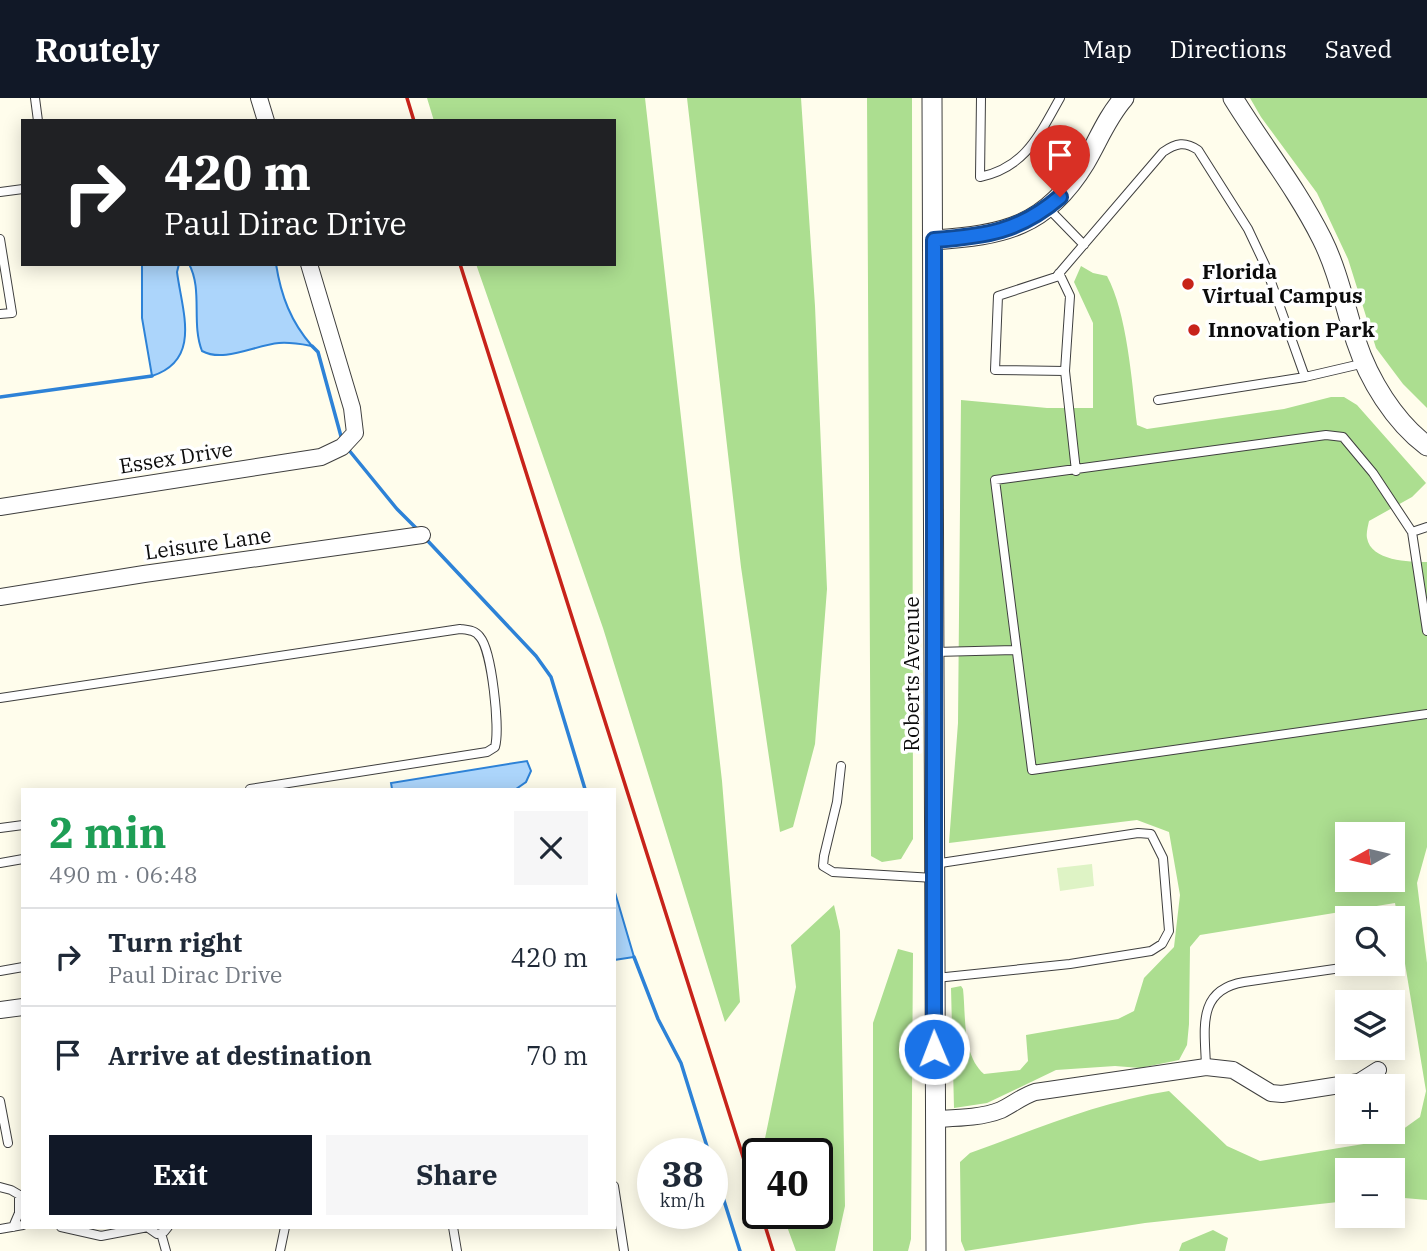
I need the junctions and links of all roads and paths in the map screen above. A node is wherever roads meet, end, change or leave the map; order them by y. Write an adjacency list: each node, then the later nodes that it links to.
1 (35, 98): 8 (lane)
2 (259, 98): 9 (street)
3 (932, 98): 14 (street, Roberts Avenue)
4 (981, 98): 5 (lane)
5 (1060, 98)
6 (1124, 98): 12 (street)
7 (1233, 98): 20 (street)
8 (38, 119)
9 (265, 119)
10 (21, 189): 11 (lane)
11 (0, 192)
12 (1048, 208): 14 (street); 15 (lane)
13 (0, 239): 18 (lane)
14 (934, 240): 33 (street, Roberts Avenue)
15 (1084, 245): 17 (lane); 22 (lane)
16 (310, 266): 26 (street, Essex Drive)
17 (1059, 273): 21 (lane); 21 (lane)
18 (3, 274): 19 (lane)
19 (0, 314)
20 (1364, 363): 22 (lane); 24 (street)
21 (1065, 371): 25 (lane)
22 (1305, 377): 23 (lane)
23 (1158, 400)
24 (1427, 446)
25 (1076, 471): 28 (lane); 32 (lane)
26 (0, 508)
27 (1427, 527): 28 (lane)
28 (1412, 532): 31 (lane)
29 (422, 535): 30 (street, Leisure Lane)
30 (0, 597)
31 (1427, 631)
32 (1015, 650): 33 (lane); 35 (lane)
33 (935, 652): 42 (street, Roberts Avenue)
34 (0, 698): 37 (lane)
35 (1427, 714)
36 (841, 766): 42 (lane)
37 (256, 788)
38 (21, 825): 39 (lane)
39 (0, 828)
40 (21, 859): 41 (lane)
41 (0, 863)
42 (934, 871): 46 (street, Roberts Avenue); 46 (lane)
43 (21, 967): 45 (lane)
44 (1335, 969): 49 (lane)
45 (0, 971)
46 (934, 979): 52 (street, Roberts Avenue)
47 (21, 1007): 48 (street)
48 (0, 1010)
49 (1206, 1067): 50 (street); 52 (street)
50 (1378, 1070)
51 (0, 1101): 53 (lane)
52 (935, 1119): 69 (street, Roberts Avenue)
53 (8, 1143)
54 (0, 1187): 55 (lane)
55 (21, 1196): 58 (lane)
56 (616, 1199): 68 (lane)
57 (21, 1225): 58 (lane)
58 (13, 1227): 59 (lane)
59 (0, 1229)
60 (73, 1229): 61 (lane)
61 (137, 1229)
62 (285, 1229): 66 (lane)
63 (453, 1229): 67 (lane)
64 (164, 1230): 65 (lane)
65 (166, 1251)
66 (280, 1251)
67 (457, 1251)
68 (624, 1251)
69 (936, 1251)

